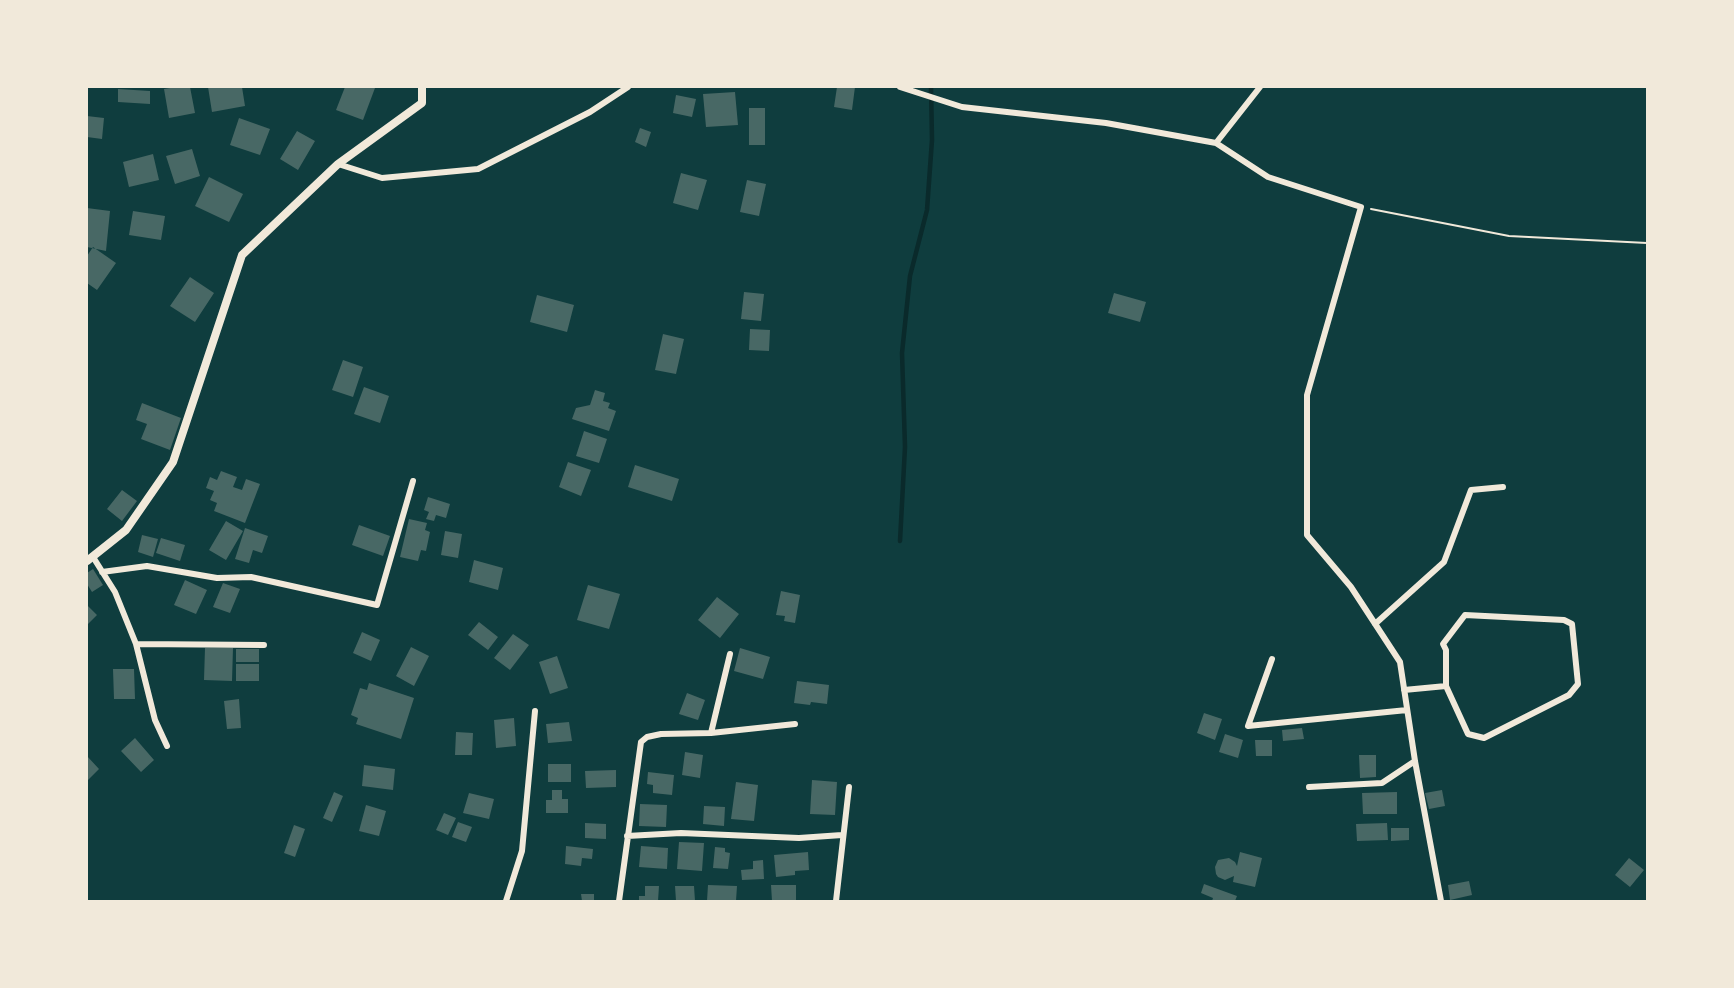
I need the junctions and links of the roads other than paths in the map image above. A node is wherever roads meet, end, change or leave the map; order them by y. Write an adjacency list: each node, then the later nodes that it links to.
1 (422, 87): 6 (street)
2 (627, 87): 6 (street)
3 (900, 87): 5 (street)
4 (1260, 87): 5 (street)
5 (1216, 143): 11 (street)
6 (338, 164): 9 (street)
7 (413, 481): 10 (street)
8 (1503, 487): 11 (street)
9 (90, 559): 10 (street)
10 (102, 572): 12 (street)
11 (1375, 624): 17 (street)
12 (136, 644): 13 (street); 22 (street)
13 (264, 645)
14 (730, 654): 21 (street)
15 (1272, 659): 18 (street)
16 (1446, 686): 16 (street); 17 (street)
17 (1404, 690): 18 (street)
18 (1407, 710): 23 (street)
19 (535, 711): 28 (street)
20 (795, 724): 21 (street)
21 (711, 734): 27 (street)
22 (167, 746)
23 (1415, 761): 25 (street); 31 (street)
24 (849, 787): 26 (street)
25 (1309, 787)
26 (842, 835): 27 (street); 30 (street)
27 (627, 836): 29 (street)
28 (506, 901)
29 (619, 901)
30 (836, 901)
31 (1441, 901)

